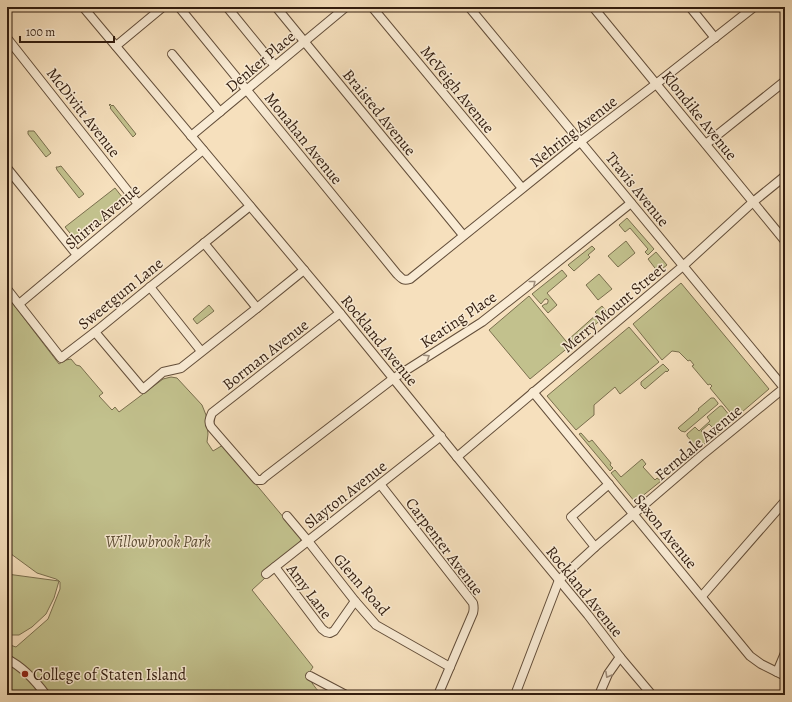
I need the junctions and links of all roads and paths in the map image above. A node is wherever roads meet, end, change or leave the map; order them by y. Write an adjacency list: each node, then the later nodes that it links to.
1 (83, 7): 15 (street, Rockland Avenue)
2 (163, 7): 15 (street)
3 (179, 7): 20 (street, Monahan Avenue)
4 (227, 7): 17 (street)
5 (276, 7): 14 (street, Braisted Avenue)
6 (346, 7): 14 (street, Denker Place)
7 (372, 7): 28 (street, McVeigh Avenue)
8 (469, 7): 23 (street, Travis Avenue)
9 (593, 7): 19 (street, Klondike Avenue)
10 (690, 7): 13 (street)
11 (754, 7): 13 (street, Nehring Avenue)
12 (7, 38): 31 (street, McDivitt Avenue)
13 (715, 38): 19 (street, Nehring Avenue)
14 (304, 42): 17 (street, Denker Place); 33 (street, Braisted Avenue)
15 (116, 46): 22 (street, Rockland Avenue)
16 (172, 54): 21 (street)
17 (275, 66): 20 (street, Denker Place)
18 (785, 81): 24 (street)
19 (656, 84): 23 (street, Nehring Avenue); 24 (street, Klondike Avenue)
20 (247, 90): 21 (street, Denker Place); 39 (street, Monahan Avenue)
21 (220, 112): 22 (street, Denker Place)
22 (191, 136): 25 (street, Rockland Avenue)
23 (580, 142): 28 (street, Nehring Avenue); 30 (street, Travis Avenue)
24 (706, 144): 29 (street, Klondike Avenue)
25 (204, 150): 31 (street, Shirra Avenue); 32 (street, Rockland Avenue)
26 (7, 168): 36 (street)
27 (785, 176): 29 (street, Merry Mount Street)
28 (522, 188): 33 (street, Nehring Avenue)
29 (753, 202): 34 (street, Klondike Avenue); 37 (street, Merry Mount Street)
30 (630, 203): 37 (street, Travis Avenue); 47 (street, Keating Place, one-way to 30)
31 (138, 204): 36 (street, Shirra Avenue)
32 (250, 206): 35 (street, Sweetgum Lane); 38 (street, Rockland Avenue)
33 (464, 235): 39 (street, Nehring Avenue)
34 (785, 241)
35 (204, 243): 40 (street, Sweetgum Lane); 43 (street)
36 (77, 255): 42 (street, Shirra Avenue)
37 (683, 266): 48 (street, Travis Avenue); 49 (street, Merry Mount Street)
38 (304, 270): 43 (street); 44 (street, Rockland Avenue)
39 (410, 279)
40 (150, 287): 45 (street, Sweetgum Lane); 46 (street)
41 (7, 289): 42 (street)
42 (19, 304): 45 (street, Sweetgum Lane)
43 (257, 308): 46 (street)
44 (340, 313): 47 (street, Rockland Avenue); 52 (street, Borman Avenue)
45 (95, 332): 46 (street)
46 (201, 351)
47 (394, 378): 50 (street, Rockland Avenue); 52 (street, Keating Place)
48 (785, 389): 56 (street, Ferndale Avenue)
49 (534, 392): 51 (street, Merry Mount Street); 54 (street, Saxon Avenue)
50 (440, 436): 51 (street, Rockland Avenue); 53 (street, Slayton Avenue)
51 (457, 457): 62 (street, Rockland Avenue)
52 (258, 480)
53 (380, 484): 58 (street, Slayton Avenue); 68 (street, Carpenter Avenue)
54 (609, 484): 56 (street, Saxon Avenue); 59 (street)
55 (785, 501): 63 (street)
56 (634, 514): 59 (street, Ferndale Avenue); 63 (street, Saxon Avenue)
57 (287, 516): 58 (street, Glenn Road)
58 (308, 541): 60 (street, Slayton Avenue); 64 (street, Glenn Road)
59 (595, 547): 62 (street, Ferndale Avenue)
60 (275, 567): 61 (street, Slayton Avenue); 64 (street, Amy Lane)
61 (266, 574)
62 (559, 580): 66 (street, Rockland Avenue); 74 (street)
63 (702, 596): 69 (street, Saxon Avenue)
64 (355, 601): 68 (street, Glenn Road)
65 (785, 653): 69 (street)
66 (620, 657): 75 (street, one-way to 75); 76 (street, Rockland Avenue)
67 (7, 659): 71 (street)
68 (450, 667): 73 (street, Carpenter Avenue)
69 (781, 674)
70 (310, 676): 72 (street)
71 (46, 695)
72 (346, 695)
73 (438, 695)
74 (515, 695)
75 (599, 695)
76 (652, 695)

